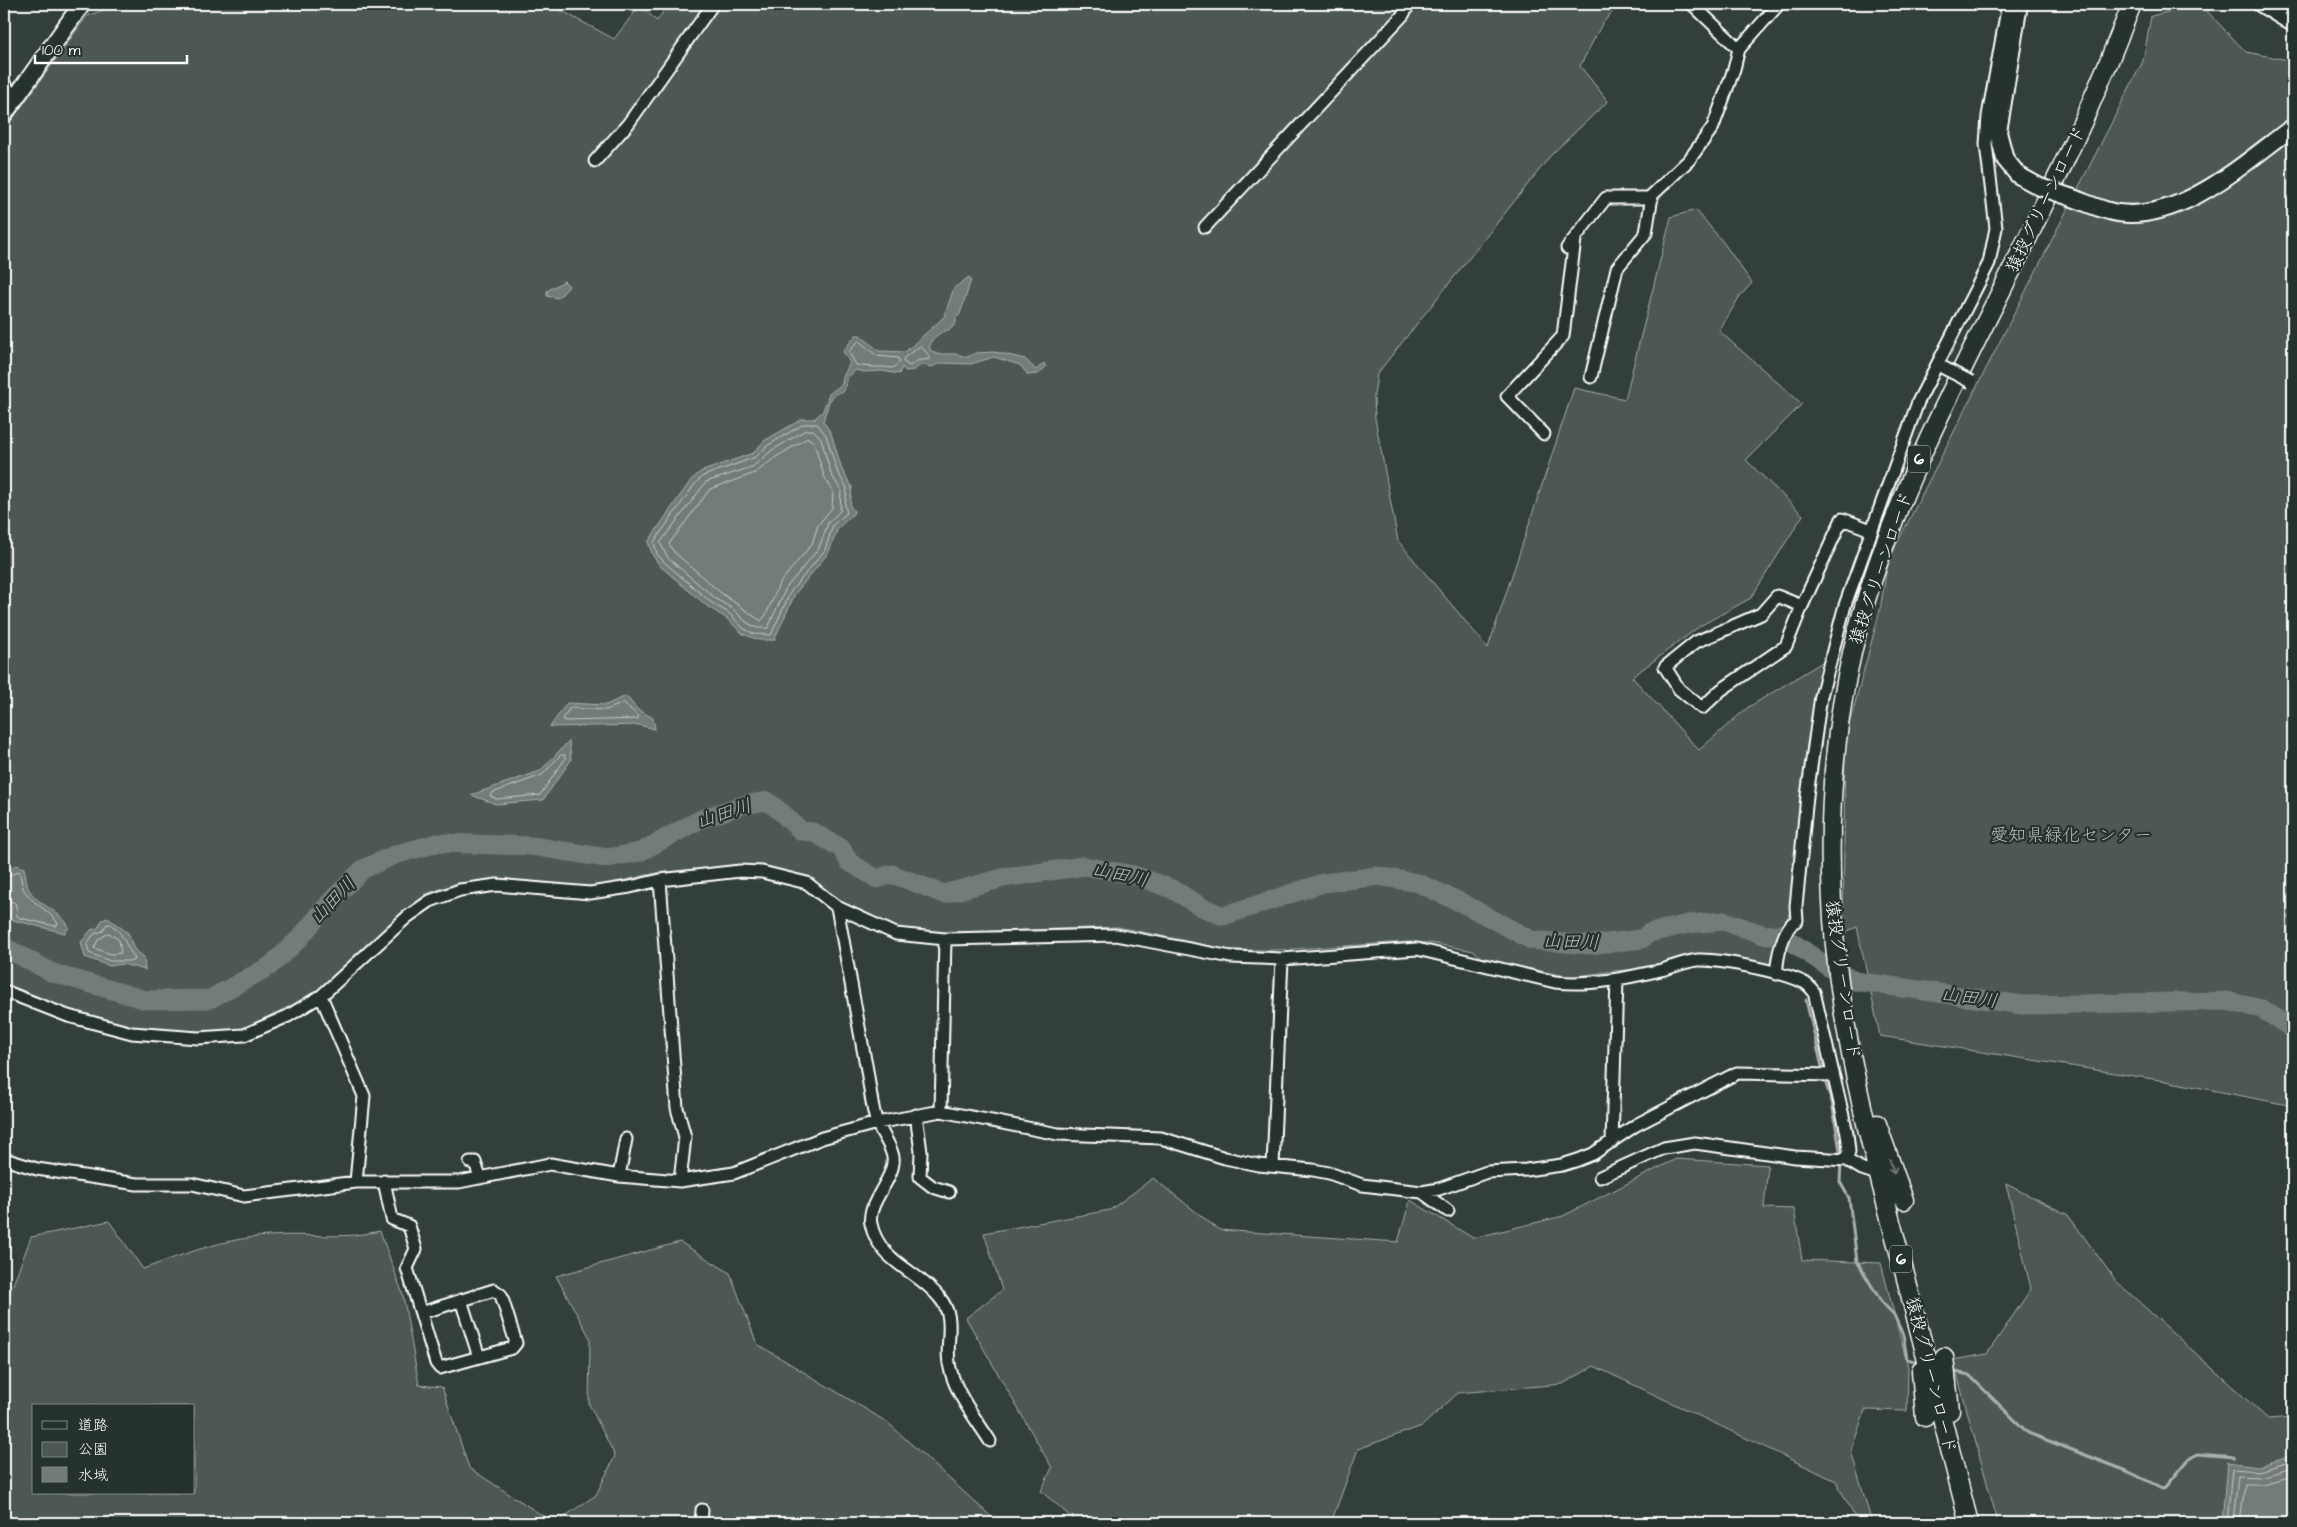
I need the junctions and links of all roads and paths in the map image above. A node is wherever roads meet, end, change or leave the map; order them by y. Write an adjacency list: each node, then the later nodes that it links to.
1 (82, 4): 15 (street)
2 (713, 4): 18 (street)
3 (1409, 4): 20 (street)
4 (1692, 4): 13 (street)
5 (1779, 4): 13 (street)
6 (2008, 4): 23 (street)
7 (2019, 4): 17 (street, bridge)
8 (2132, 4): 37 (main road, 猿投グリーンロード / 6)
9 (2257, 4): 11 (street)
10 (2284, 4): 11 (street)
11 (2277, 16): 12 (street)
12 (2293, 26)
13 (1739, 49): 19 (street)
14 (4, 84): 15 (street)
15 (15, 98): 16 (street)
16 (4, 114)
17 (2293, 127)
18 (595, 161)
19 (1652, 196): 21 (street); 24 (street)
20 (1205, 227)
21 (1576, 237): 22 (street); 26 (street)
22 (1567, 248)
23 (1948, 345): 25 (street, bridge); 27 (street)
24 (1591, 377)
25 (1970, 382)
26 (1544, 434)
27 (1871, 530): 28 (street); 33 (street)
28 (1802, 606): 28 (street)
29 (660, 880): 30 (street); 36 (street); 53 (street)
30 (837, 907): 31 (street); 41 (street)
31 (946, 939): 32 (street); 39 (street)
32 (1282, 958): 34 (street); 47 (street)
33 (1777, 974): 34 (street); 38 (street)
34 (1617, 980): 43 (street)
35 (4, 991): 36 (street)
36 (322, 996): 54 (street)
37 (1849, 1038): 57 (main road, one-way to 57); 58 (main road, 猿投グリーンロード / 6)
38 (1833, 1075): 43 (street); 45 (street)
39 (940, 1111): 40 (street); 47 (street)
40 (916, 1115): 41 (street); 55 (street)
41 (877, 1123): 53 (street); 65 (street)
42 (626, 1139): 49 (street)
43 (1612, 1142): 56 (street)
44 (4, 1159): 54 (street)
45 (1847, 1160): 48 (street); 50 (street)
46 (470, 1162): 51 (street)
47 (1273, 1166): 56 (street)
48 (1872, 1172)
49 (619, 1176): 51 (street); 53 (street)
50 (1600, 1177)
51 (480, 1178): 52 (street)
52 (384, 1181): 54 (street); 61 (street)
53 (680, 1181)
54 (356, 1182)
55 (949, 1192)
56 (1422, 1192): 59 (street)
57 (1904, 1200)
58 (1886, 1201): 64 (main road); 68 (main road, 猿投グリーンロード / 6)
59 (1448, 1210)
60 (461, 1300): 61 (street); 62 (street); 62 (street)
61 (421, 1313): 62 (street)
62 (479, 1357)
63 (1944, 1357): 69 (main road)
64 (1925, 1417)
65 (990, 1441)
66 (702, 1510): 67 (street)
67 (701, 1523)
68 (1969, 1523)
69 (1974, 1523)

